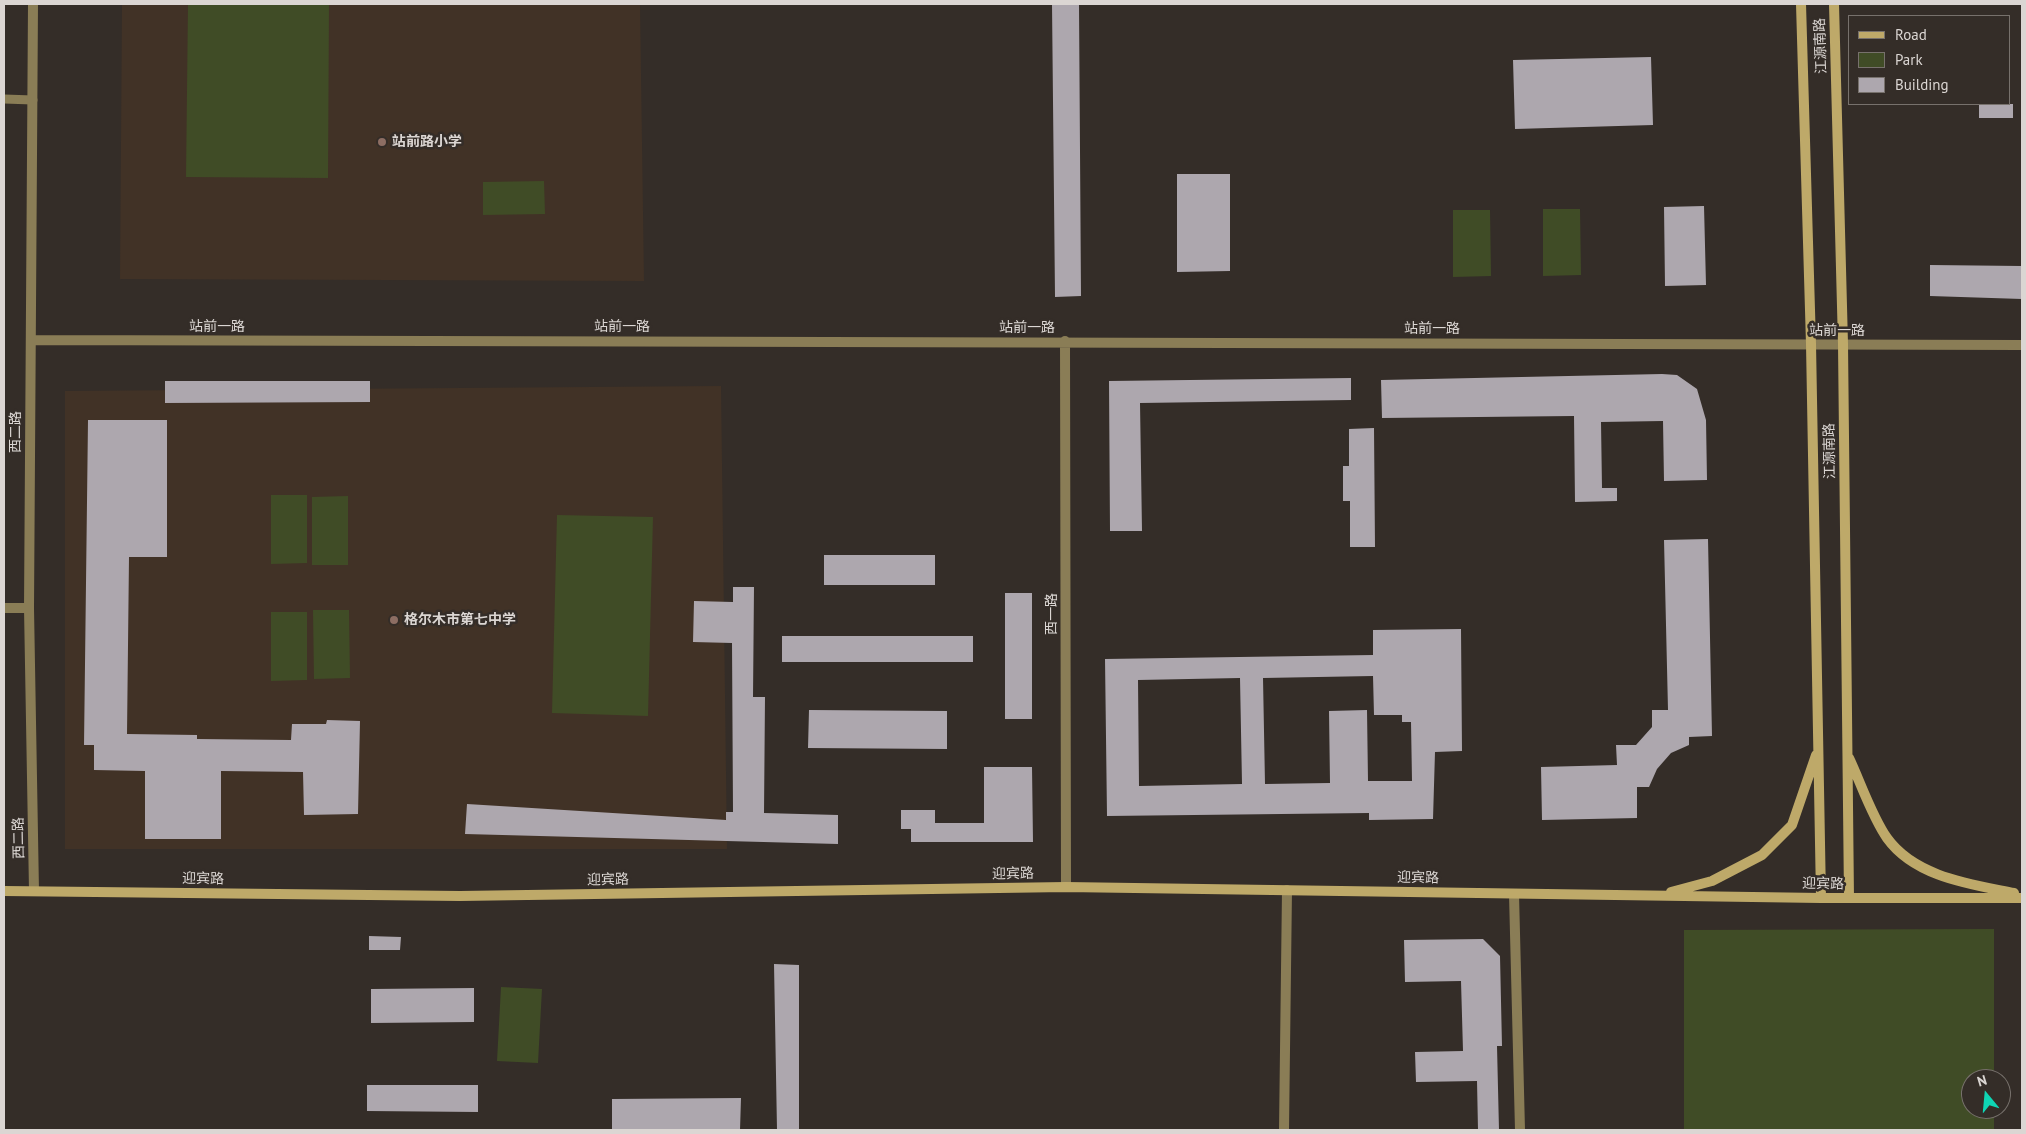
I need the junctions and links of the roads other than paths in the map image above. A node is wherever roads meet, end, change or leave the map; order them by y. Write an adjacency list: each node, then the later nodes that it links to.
1 (33, 4): 5 (street, 西二路)
2 (1801, 4): 8 (main road, 江源南路)
3 (1834, 4): 9 (main road, 江源南路)
4 (4, 100): 5 (lane)
5 (33, 100): 6 (street, 西二路)
6 (31, 340): 7 (street, 站前一路); 12 (street, 西二路)
7 (1065, 341): 8 (street, 站前一路); 15 (street, 西一路)
8 (1811, 344): 9 (street, 站前一路); 13 (main road, 江源南路)
9 (1843, 344): 10 (street, 站前一路); 14 (main road, 江源南路)
10 (2022, 345)
11 (4, 608): 12 (street)
12 (29, 608): 18 (street, 西二路)
13 (1818, 747): 20 (main road); 22 (main road, 江源南路)
14 (1847, 753): 21 (main road); 23 (main road, 江源南路)
15 (1066, 887): 16 (main road, 迎宾路); 18 (main road, 迎宾路)
16 (1287, 890): 19 (main road, 迎宾路); 24 (street)
17 (4, 891): 18 (main road, 迎宾路)
18 (34, 891)
19 (1514, 894): 20 (main road, 迎宾路); 25 (street)
20 (1657, 896): 22 (main road, 迎宾路)
21 (2022, 896): 23 (main road, 迎宾路)
22 (1821, 898): 23 (main road, 迎宾路)
23 (1849, 898)
24 (1284, 1130)
25 (1520, 1130)

